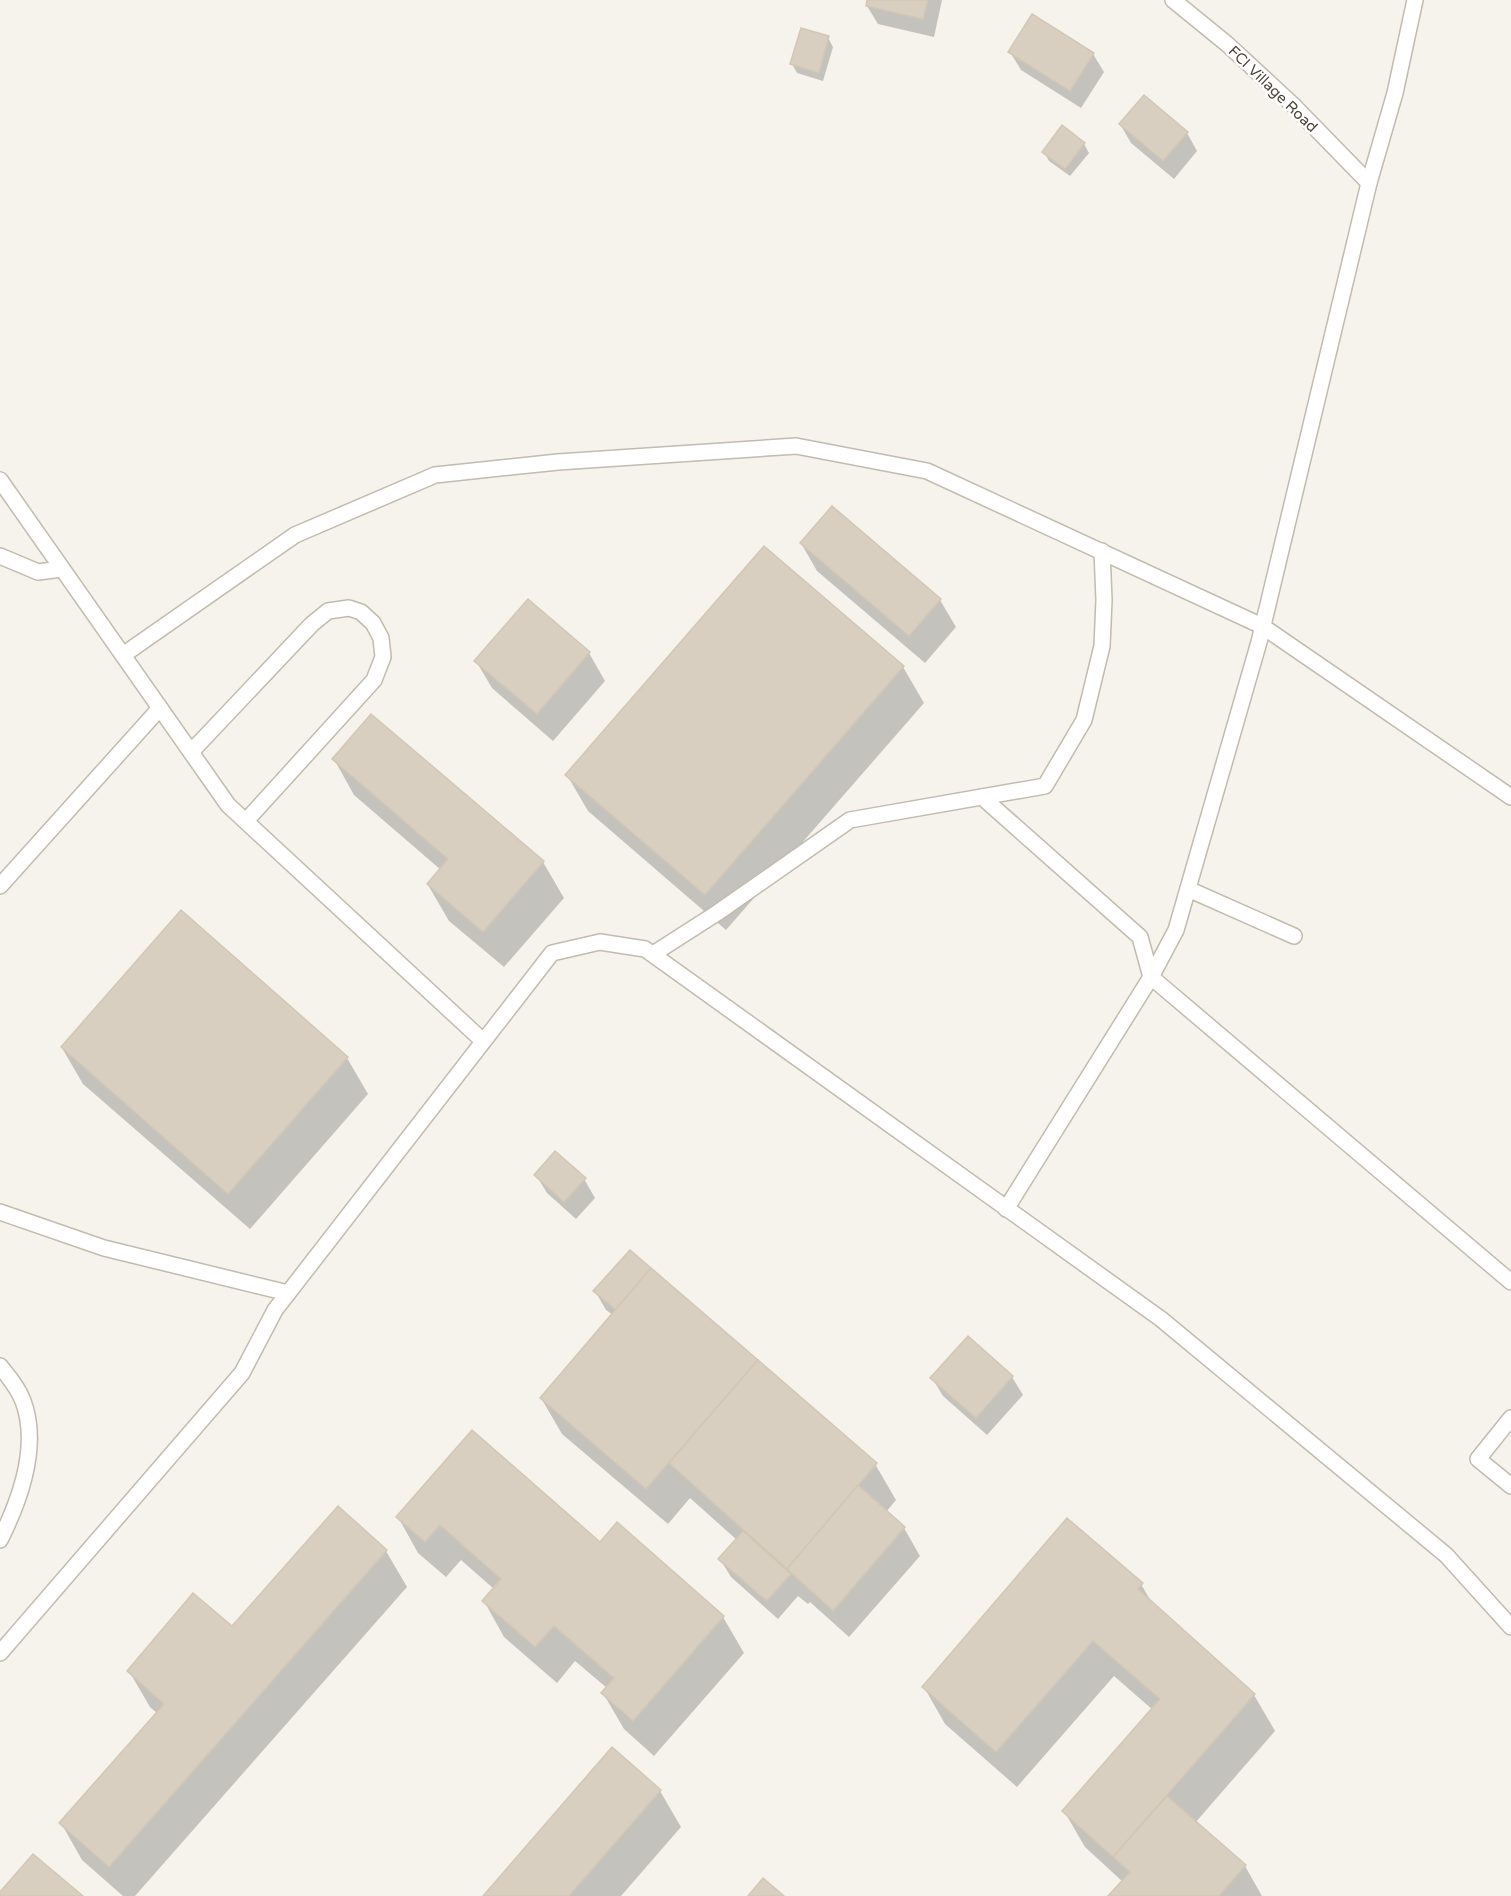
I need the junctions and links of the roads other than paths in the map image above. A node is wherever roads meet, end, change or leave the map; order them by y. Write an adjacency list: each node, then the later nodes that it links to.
1 (1173, 0): 3 (lane, FCI Village Road)
2 (1415, 0): 3 (lane)
3 (1368, 183): 8 (lane)
4 (0, 480): 7 (lane)
5 (1102, 551): 8 (lane); 9 (lane); 12 (lane)
6 (0, 556): 7 (lane)
7 (62, 569): 9 (lane)
8 (1262, 626): 13 (lane); 16 (lane)
9 (123, 655): 10 (lane)
10 (160, 708): 11 (lane); 15 (lane)
11 (191, 752): 14 (lane); 14 (lane)
12 (982, 797): 18 (lane); 19 (lane)
13 (1511, 797)
14 (246, 821): 20 (lane)
15 (0, 886)
16 (1188, 889): 17 (lane); 19 (lane)
17 (1294, 936)
18 (653, 954): 20 (lane); 21 (lane)
19 (1151, 976): 21 (lane); 23 (lane)
20 (483, 1041): 24 (lane)
21 (1006, 1209): 29 (lane)
22 (0, 1212): 24 (lane)
23 (1511, 1282)
24 (288, 1293): 30 (lane)
25 (0, 1366): 28 (lane)
26 (1511, 1418): 27 (lane)
27 (1511, 1486)
28 (0, 1540)
29 (1511, 1627)
30 (0, 1653)

